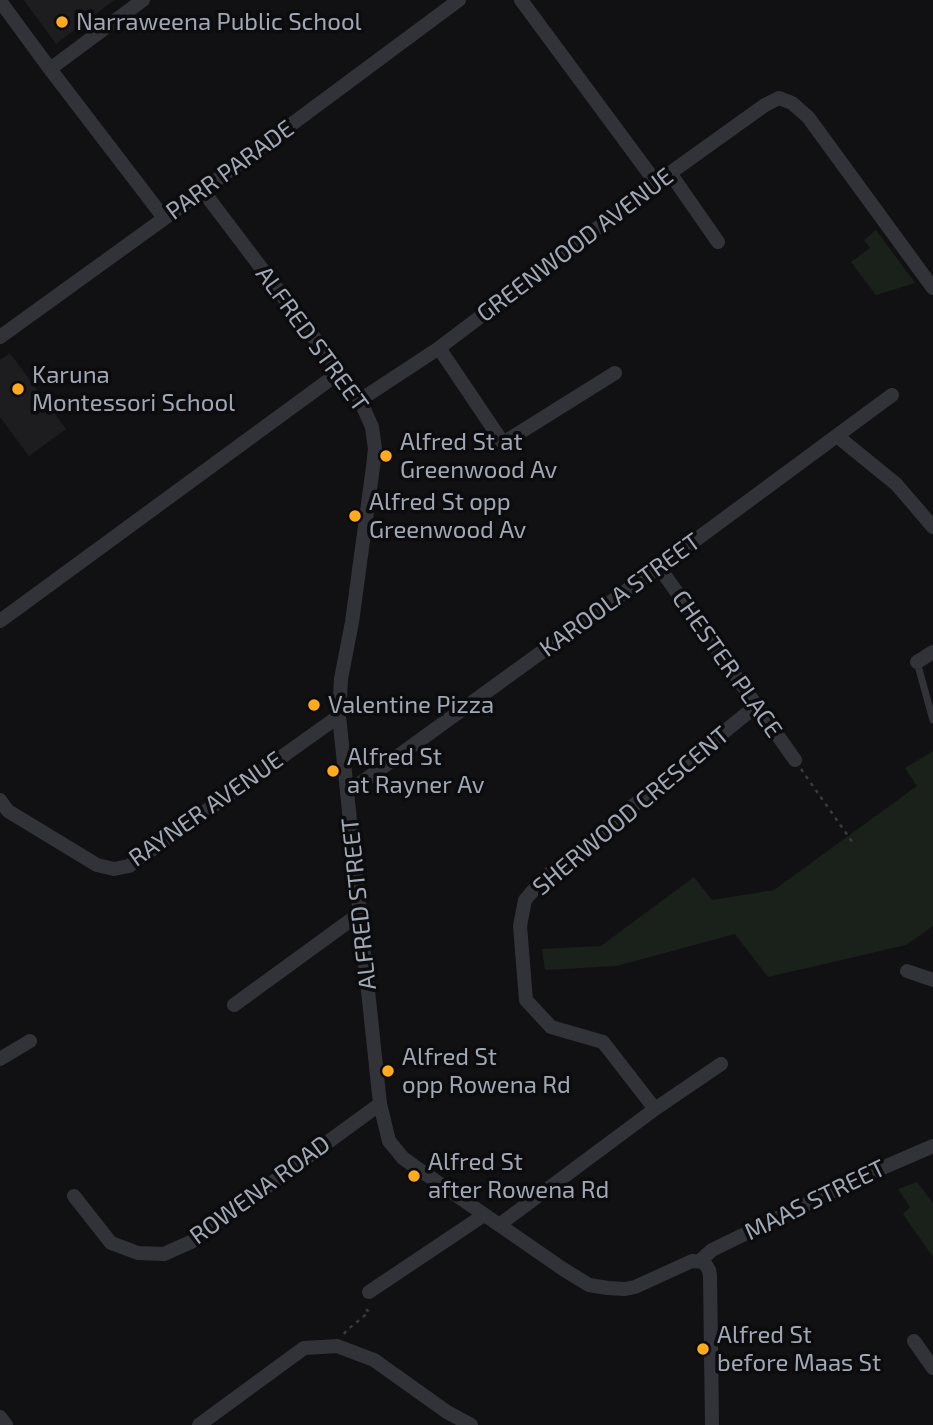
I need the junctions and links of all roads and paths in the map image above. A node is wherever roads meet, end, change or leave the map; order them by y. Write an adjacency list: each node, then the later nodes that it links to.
1 (143, 0): 5 (street)
2 (459, 0): 8 (street, PARR PARADE)
3 (521, 0): 7 (street)
4 (0, 1): 5 (street)
5 (50, 69): 9 (street)
6 (670, 173): 7 (street, GREENWOOD AVENUE); 10 (street); 11 (street, GREENWOOD AVENUE)
7 (657, 184): 13 (street, GREENWOOD AVENUE)
8 (203, 191): 9 (street, PARR PARADE); 14 (street, ALFRED STREET)
9 (164, 218): 12 (street, PARR PARADE)
10 (718, 242)
11 (933, 288)
12 (0, 337)
13 (439, 348): 15 (street); 17 (street, GREENWOOD AVENUE)
14 (340, 372): 17 (street, ALFRED STREET); 21 (street)
15 (615, 373)
16 (892, 395): 18 (street, KAROOLA STREET)
17 (360, 400): 25 (street, ALFRED STREET)
18 (837, 436): 19 (street); 20 (street, KAROOLA STREET)
19 (933, 527)
20 (659, 567): 24 (street, CHESTER PLACE); 28 (street, KAROOLA STREET)
21 (0, 621)
22 (933, 652): 23 (street)
23 (917, 662): 26 (lane)
24 (756, 706): 27 (street, CHESTER PLACE); 39 (street, SHERWOOD CRESCENT)
25 (339, 716): 28 (street, ALFRED STREET); 29 (street, RAYNER AVENUE)
26 (933, 720)
27 (795, 760): 30 (path)
28 (347, 793): 31 (street, ALFRED STREET)
29 (0, 800)
30 (853, 843)
31 (359, 914): 34 (street); 38 (street, ALFRED STREET)
32 (907, 971): 33 (street)
33 (933, 980)
34 (234, 1005)
35 (30, 1041): 36 (street)
36 (2, 1055)
37 (721, 1064): 39 (street)
38 (380, 1104): 41 (street, ROWENA ROAD); 42 (street, ALFRED STREET)
39 (655, 1109): 43 (street)
40 (933, 1146): 44 (street, MAAS STREET)
41 (74, 1195)
42 (484, 1215): 43 (street, ALFRED STREET); 45 (street)
43 (499, 1225): 44 (street, ALFRED STREET)
44 (701, 1261): 53 (street)
45 (369, 1292): 47 (path)
46 (914, 1341): 48 (street)
47 (337, 1346): 51 (street); 52 (street)
48 (933, 1368)
49 (0, 1417): 50 (street)
50 (6, 1425)
51 (199, 1425)
52 (471, 1425)
53 (712, 1425)

